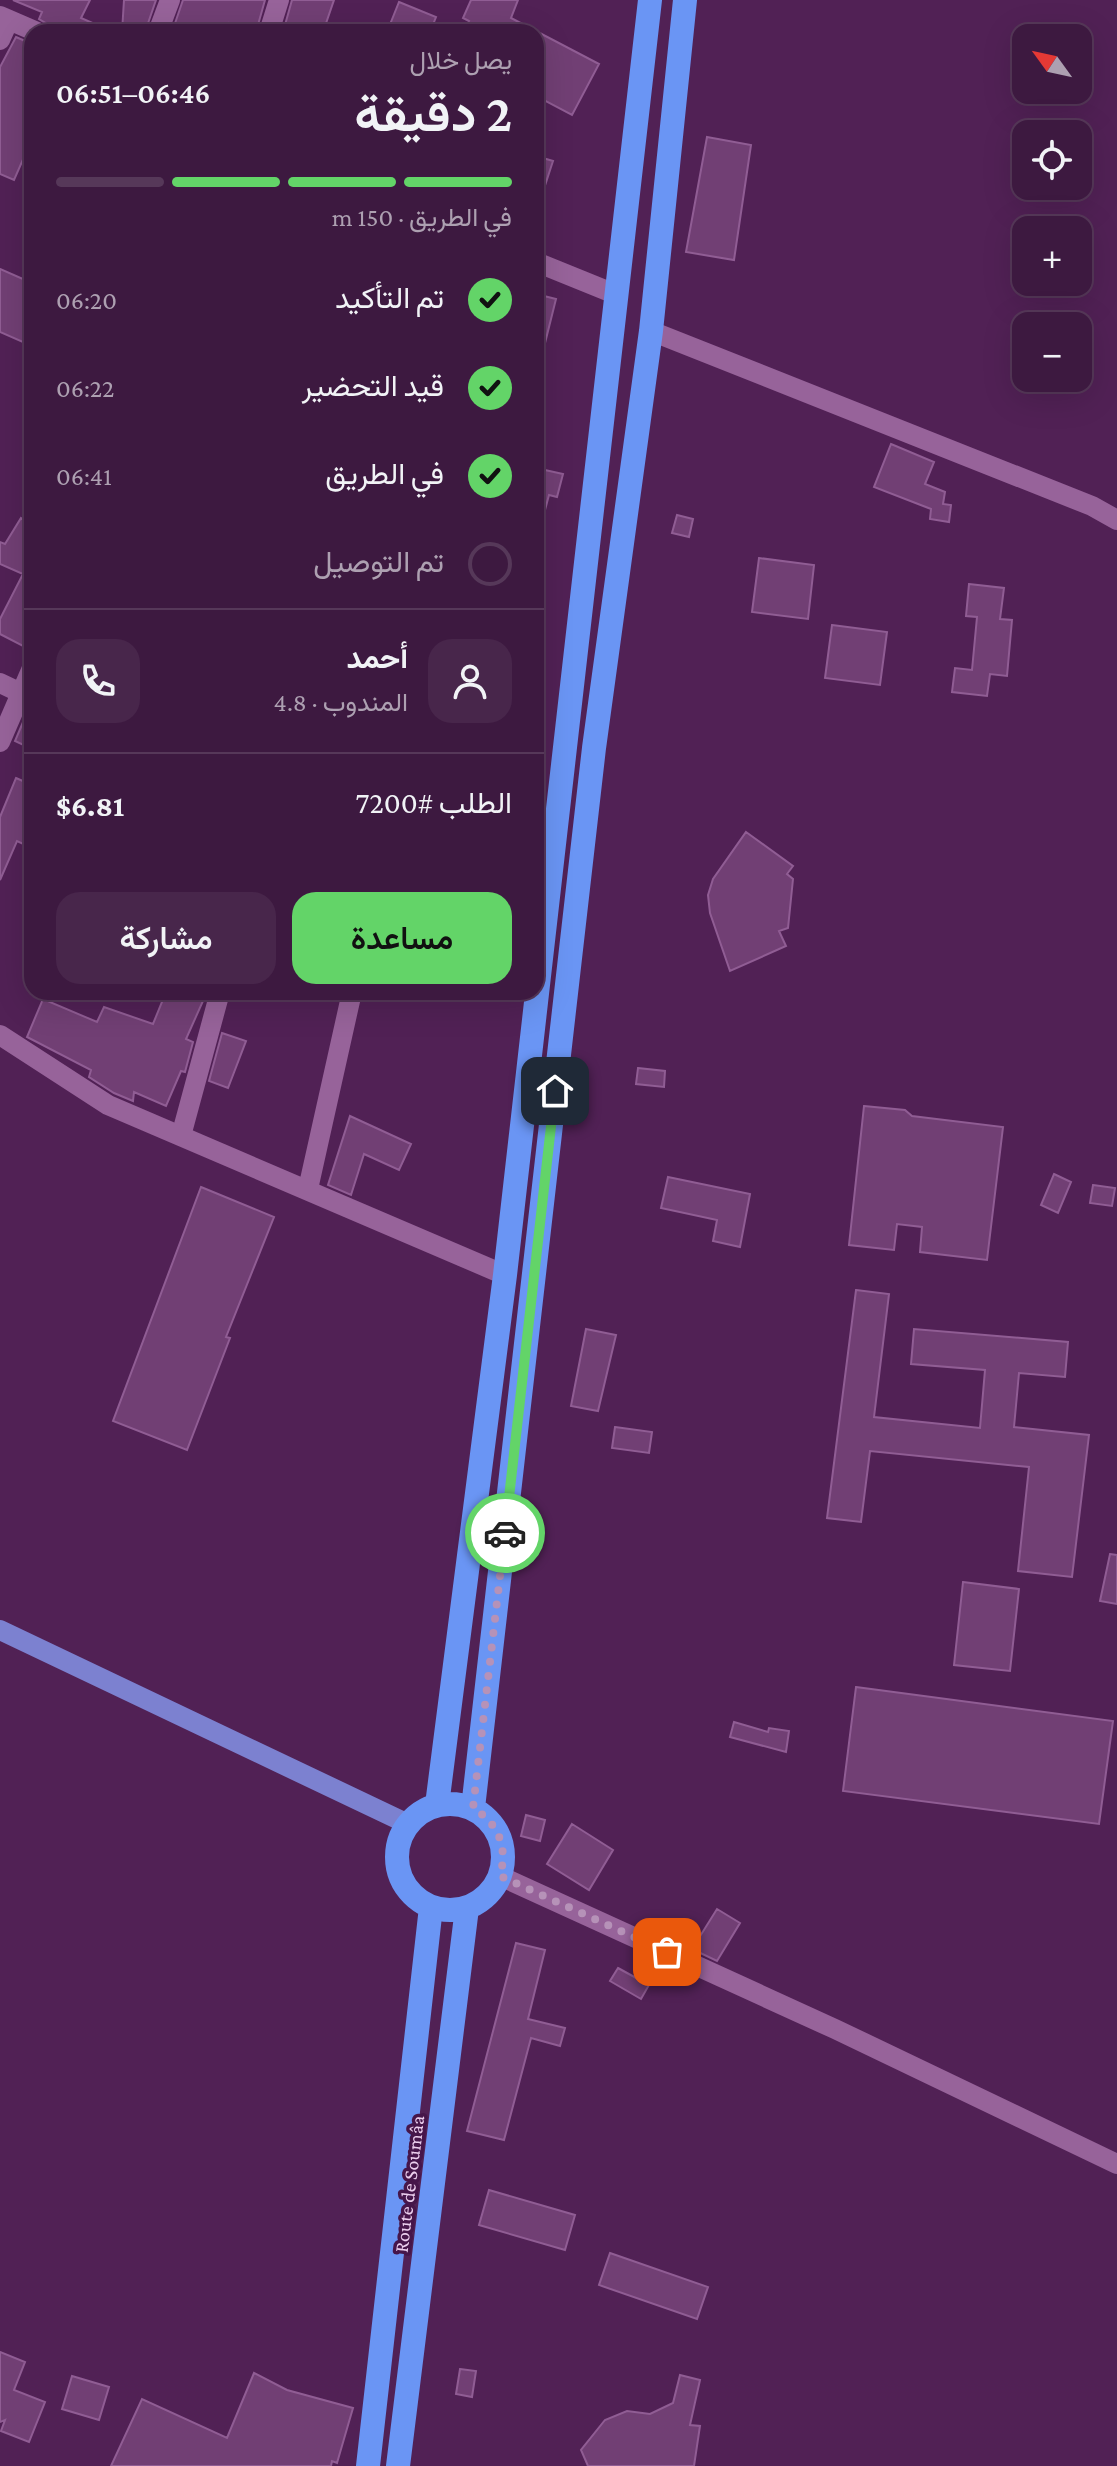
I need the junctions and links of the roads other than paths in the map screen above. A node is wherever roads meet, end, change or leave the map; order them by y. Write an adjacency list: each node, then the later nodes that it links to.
1 (170, 0): 6 (street)
2 (279, 0): 7 (street)
3 (650, 0): 11 (highway)
4 (685, 0): 12 (highway)
5 (5, 18): 8 (street); 9 (street)
6 (161, 24)
7 (272, 24)
8 (24, 26)
9 (0, 40)
10 (544, 265): 11 (street)
11 (615, 294): 18 (highway)
12 (651, 331): 13 (street); 28 (highway)
13 (1117, 520)
14 (0, 683): 16 (street)
15 (24, 686): 16 (street)
16 (21, 693): 17 (street)
17 (0, 742)
18 (544, 927)
19 (218, 1000): 23 (street)
20 (350, 1000): 24 (street)
21 (536, 1000): 25 (highway)
22 (0, 1035): 23 (street)
23 (181, 1136): 24 (street)
24 (308, 1189): 25 (street)
25 (505, 1275): 27 (highway)
26 (0, 1630): 29 (main road)
27 (437, 1805): 28 (highway); 29 (highway)
28 (473, 1808): 30 (highway)
29 (408, 1824): 31 (highway)
30 (500, 1876): 32 (highway); 33 (street)
31 (431, 1907): 32 (highway); 34 (highway)
32 (467, 1908): 35 (highway, Route de Soumâa)
33 (1117, 2164)
34 (368, 2466)
35 (398, 2466)

